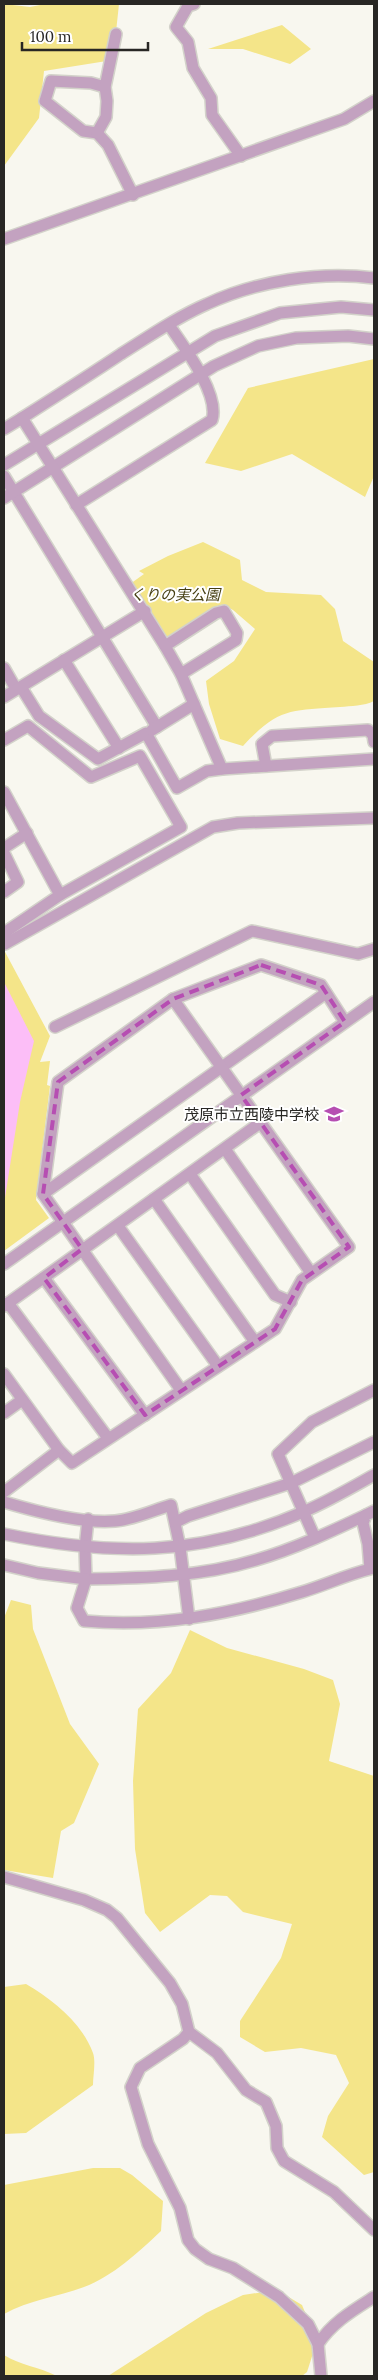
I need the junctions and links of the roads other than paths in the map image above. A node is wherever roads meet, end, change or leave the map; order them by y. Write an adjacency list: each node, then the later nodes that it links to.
1 (190, 4): 6 (street)
2 (116, 34): 3 (street)
3 (105, 86): 5 (street); 5 (street)
4 (374, 101): 6 (street)
5 (97, 133): 7 (street)
6 (241, 156): 7 (street)
7 (133, 195): 8 (street)
8 (4, 239)
9 (374, 278): 11 (street)
10 (374, 310): 13 (street)
11 (169, 325): 13 (street); 15 (street)
12 (374, 340): 14 (street)
13 (187, 351): 14 (street); 17 (street)
14 (202, 373): 19 (street); 22 (street)
15 (22, 418): 16 (street); 17 (street)
16 (4, 429)
17 (37, 445): 18 (street); 19 (street)
18 (4, 464)
19 (52, 467): 21 (street); 22 (street)
20 (4, 476): 21 (street)
21 (9, 495): 24 (street)
22 (76, 506): 23 (street)
23 (145, 611): 24 (street); 25 (street)
24 (102, 637): 26 (street); 32 (street)
25 (165, 646): 28 (street); 28 (street)
26 (64, 660): 29 (street); 36 (street)
27 (4, 668): 29 (street)
28 (180, 674): 31 (street)
29 (19, 688): 30 (street); 36 (street)
30 (4, 697)
31 (194, 704): 32 (street); 39 (street)
32 (157, 727): 33 (street)
33 (146, 733): 36 (street); 39 (street)
34 (4, 740): 46 (street)
35 (374, 742): 38 (street)
36 (119, 748)
37 (374, 759): 38 (street)
38 (266, 766): 39 (street)
39 (222, 769)
40 (4, 793): 42 (street)
41 (374, 818): 48 (street)
42 (27, 834): 43 (street); 46 (street)
43 (4, 848)
44 (4, 853): 45 (street)
45 (4, 892)
46 (60, 895): 47 (street)
47 (4, 933)
48 (4, 942)
49 (374, 948): 54 (street)
50 (326, 993): 51 (street); 53 (street); 55 (street)
51 (173, 999): 55 (street); 60 (street)
52 (374, 1002): 53 (street)
53 (345, 1022): 56 (street)
54 (55, 1027)
55 (222, 1067): 56 (street); 60 (street)
56 (241, 1095): 57 (street); 62 (street)
57 (260, 1124): 58 (street); 66 (street)
58 (225, 1149): 59 (street); 66 (street)
59 (190, 1174): 61 (street); 68 (street)
60 (43, 1194): 62 (street)
61 (154, 1199): 63 (street); 70 (street)
62 (62, 1222): 64 (street); 65 (street)
63 (118, 1226): 64 (street); 71 (street)
64 (82, 1250): 67 (street); 73 (street)
65 (4, 1264)
66 (311, 1274): 68 (street)
67 (44, 1278): 69 (street); 77 (street)
68 (291, 1302): 70 (street)
69 (6, 1305): 78 (street)
70 (255, 1342): 71 (street)
71 (218, 1366): 73 (street)
72 (4, 1374): 75 (street)
73 (181, 1390): 77 (street)
74 (374, 1390): 82 (street)
75 (22, 1400): 76 (street); 80 (street)
76 (4, 1413)
77 (145, 1415): 78 (street)
78 (108, 1438): 80 (street)
79 (374, 1442): 82 (street)
80 (59, 1450): 83 (street)
81 (374, 1476): 85 (street)
82 (291, 1483): 85 (street); 88 (street)
83 (4, 1492)
84 (4, 1502): 87 (street)
85 (304, 1512): 90 (street); 91 (street)
86 (370, 1513): 90 (street); 96 (street)
87 (88, 1519): 88 (street); 92 (street)
88 (176, 1522): 91 (street)
89 (4, 1534): 92 (street)
90 (315, 1538): 94 (street)
91 (180, 1546): 92 (street); 94 (street)
92 (85, 1548): 95 (street)
93 (4, 1565): 95 (street)
94 (182, 1575): 95 (street); 96 (street)
95 (86, 1579): 96 (street)
96 (188, 1619)
97 (4, 1877): 98 (street)
98 (189, 2032): 99 (street); 101 (street)
99 (374, 2230)
100 (374, 2297): 101 (street)
101 (318, 2344): 102 (street)
102 (321, 2376)

